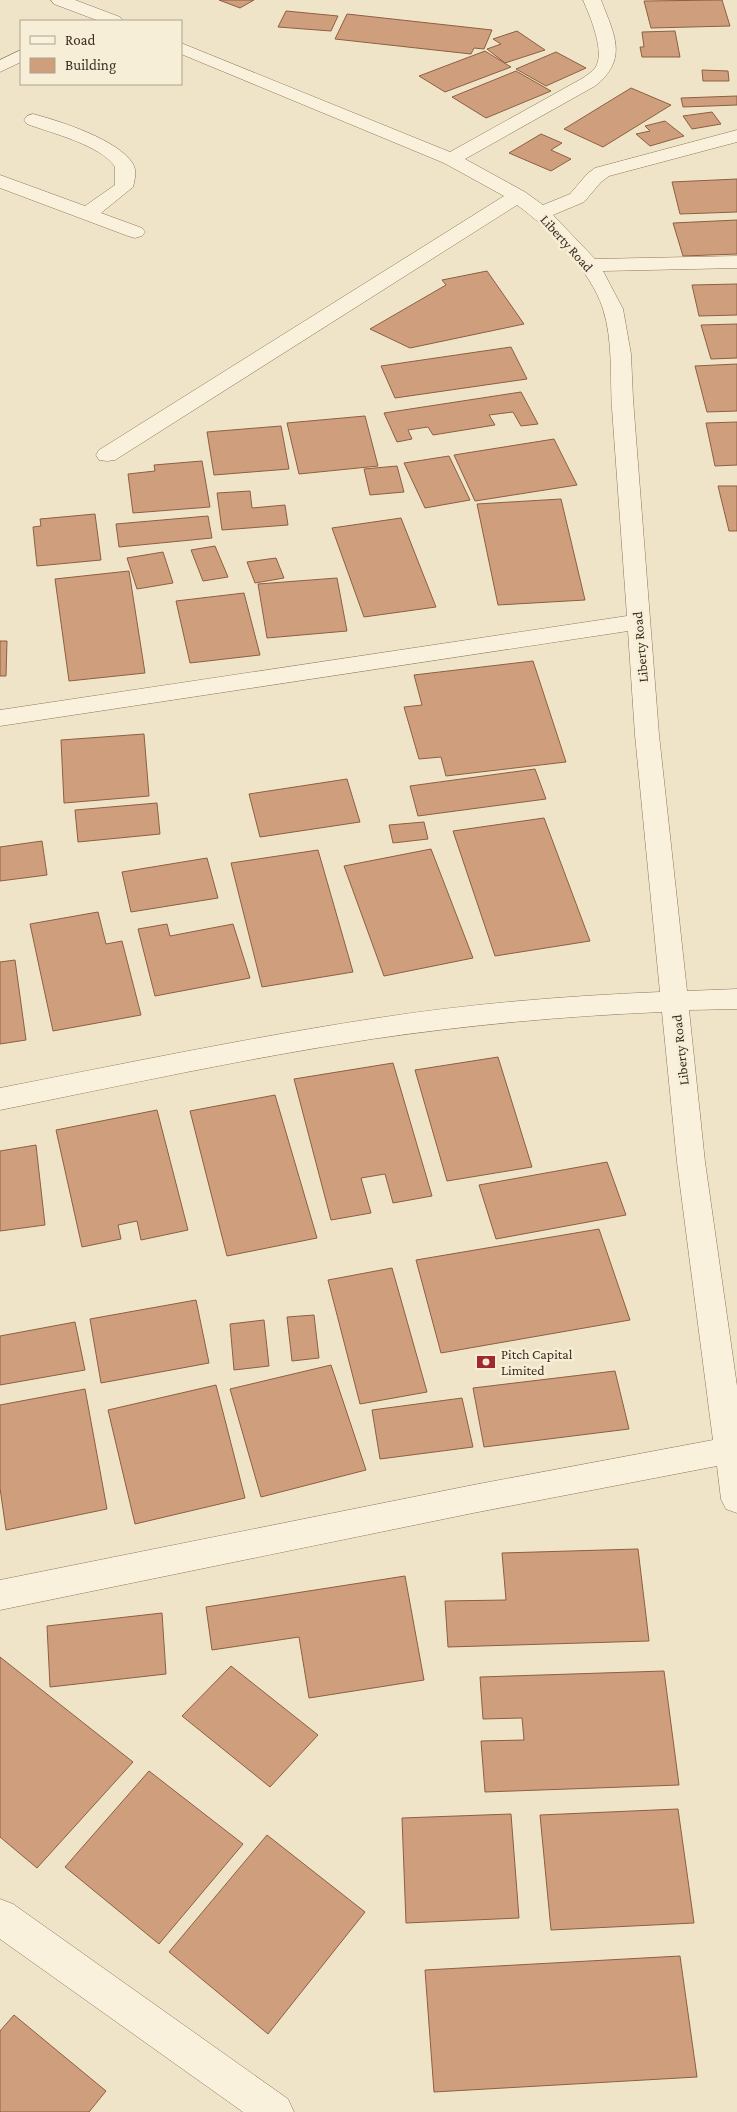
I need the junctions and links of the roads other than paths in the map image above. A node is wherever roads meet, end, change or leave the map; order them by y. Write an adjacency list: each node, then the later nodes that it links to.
1 (60, 0): 3 (street)
2 (592, 0): 10 (street)
3 (86, 17): 4 (street)
4 (107, 20)
5 (182, 48): 10 (street, Liberty Road)
6 (20, 55): 7 (street)
7 (0, 67)
8 (33, 120): 13 (street)
9 (737, 136): 14 (street)
10 (451, 159): 12 (street, Liberty Road)
11 (0, 181): 13 (street)
12 (518, 196): 14 (street, Liberty Road); 18 (street)
13 (88, 213): 15 (street)
14 (542, 213): 17 (street, Liberty Road)
15 (136, 232)
16 (737, 262): 17 (street)
17 (590, 265): 19 (street, Liberty Road)
18 (107, 455)
19 (638, 622): 20 (street); 22 (street, Liberty Road)
20 (0, 718)
21 (737, 999): 22 (street)
22 (675, 1000): 23 (street); 24 (street, Liberty Road)
23 (0, 1099)
24 (731, 1450): 25 (street, Liberty Road); 26 (street)
25 (737, 1499)
26 (0, 1595)
27 (0, 1917): 28 (street)
28 (275, 2112)

